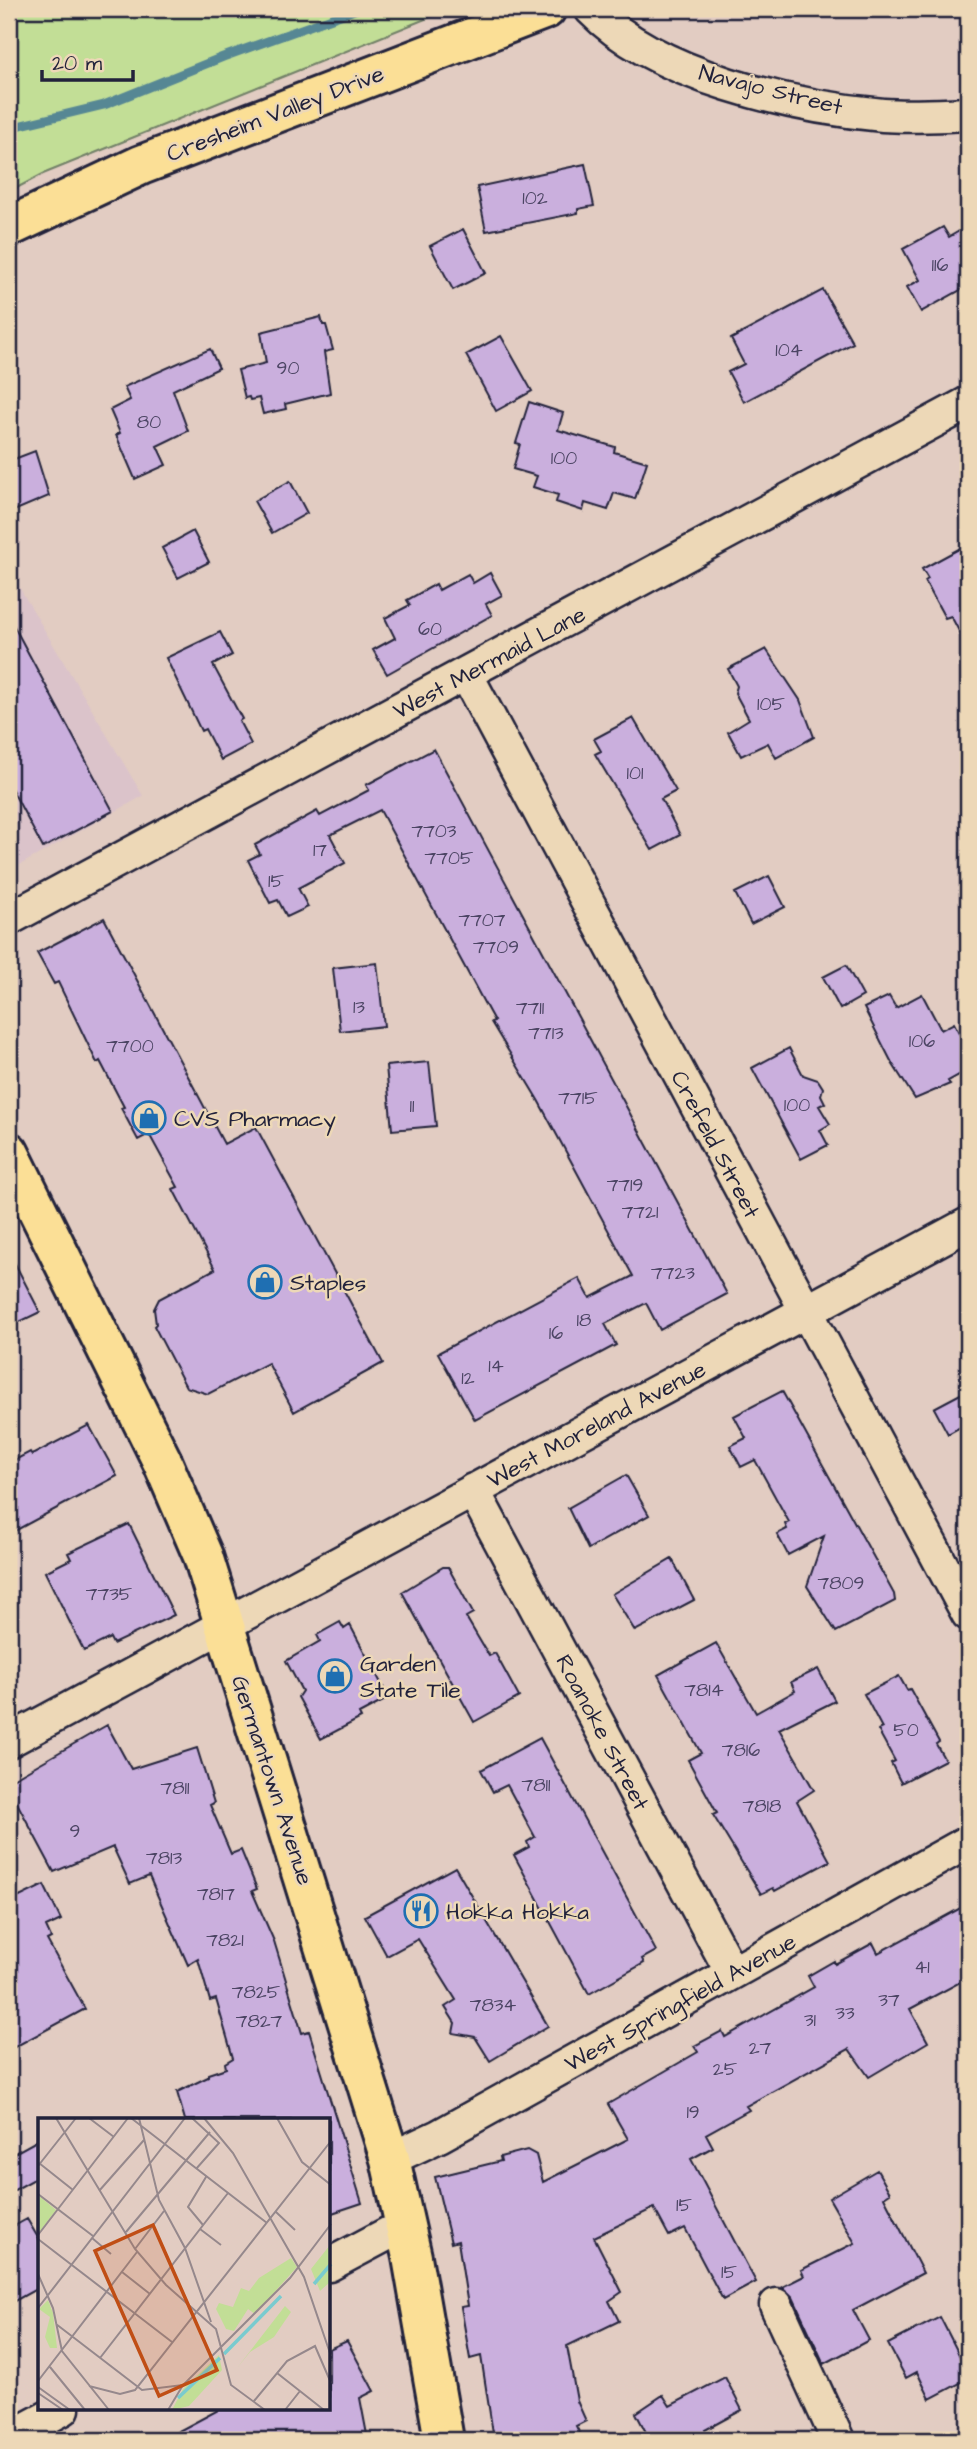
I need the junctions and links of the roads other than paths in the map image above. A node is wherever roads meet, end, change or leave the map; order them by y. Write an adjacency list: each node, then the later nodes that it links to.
1 (546, 9): 4 (main road, Cresheim Valley Drive)
2 (592, 9): 3 (street, Navajo Street)
3 (968, 114)
4 (9, 227)
5 (968, 404): 6 (street, West Mermaid Lane)
6 (466, 674): 7 (street, West Mermaid Lane); 10 (street, Crefeld Street)
7 (9, 919)
8 (9, 1152): 13 (main road, Germantown Avenue)
9 (968, 1224): 10 (street, West Moreland Avenue)
10 (806, 1312): 11 (street, West Moreland Avenue); 12 (street, Crefeld Street)
11 (472, 1490): 13 (street, West Moreland Avenue); 16 (street, Roanoke Street)
12 (968, 1614)
13 (224, 1626): 14 (street, West Moreland Avenue); 17 (main road, Germantown Avenue)
14 (9, 1741)
15 (968, 1842): 16 (street, West Springfield Avenue)
16 (732, 1973): 17 (street, West Springfield Avenue)
17 (390, 2159): 18 (main road, Germantown Avenue)
18 (406, 2224): 19 (street); 23 (main road, Germantown Avenue)
19 (331, 2264)
20 (776, 2305): 24 (street)
21 (61, 2410): 22 (street)
22 (9, 2438)
23 (444, 2440)
24 (838, 2440)

